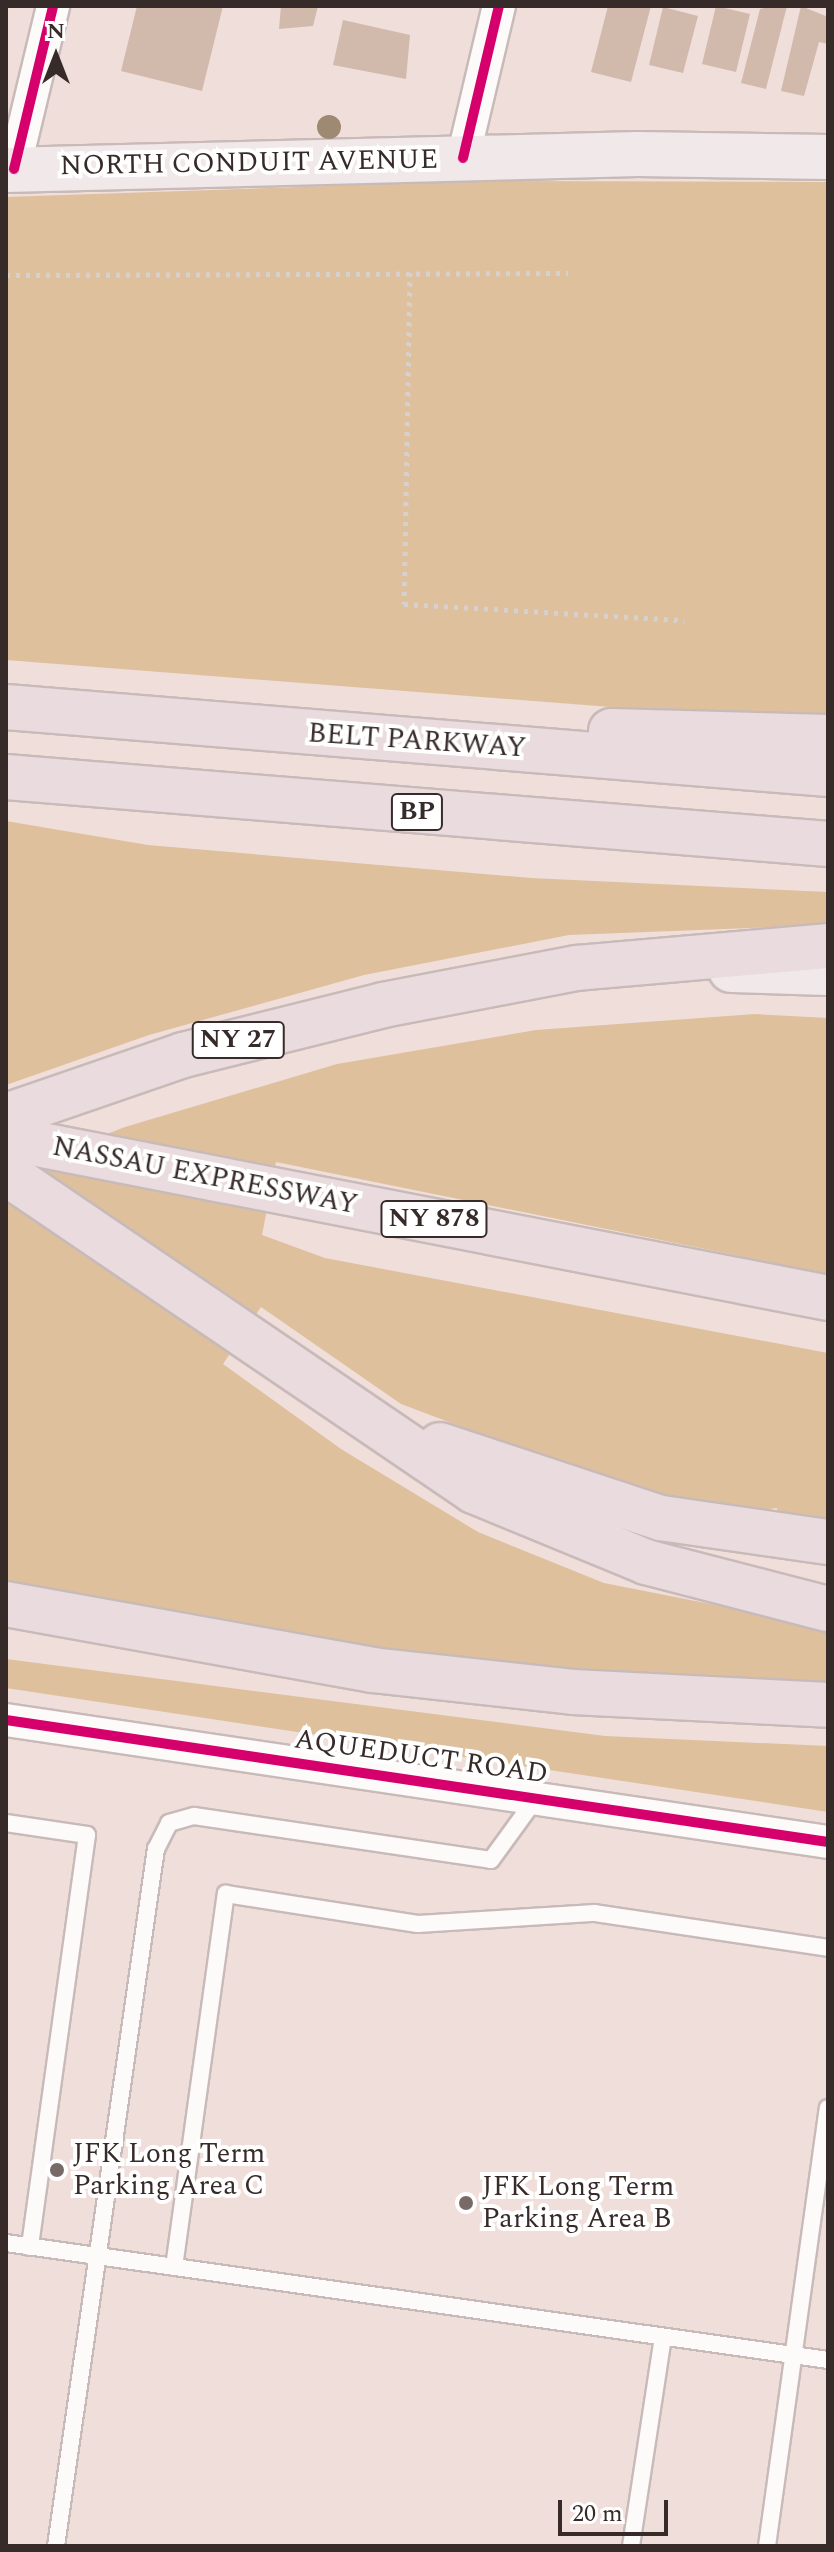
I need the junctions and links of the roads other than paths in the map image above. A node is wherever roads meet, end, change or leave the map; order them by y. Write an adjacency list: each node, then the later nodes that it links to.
1 (53, 6): 5 (street)
2 (499, 6): 4 (street)
3 (828, 157): 4 (main road, NORTH CONDUIT AVENUE)
4 (463, 158): 5 (main road, NORTH CONDUIT AVENUE)
5 (10, 169)
6 (6, 707): 7 (highway, BELT PARKWAY)
7 (314, 734): 8 (highway); 9 (highway, BELT PARKWAY)
8 (828, 737)
9 (828, 774)
10 (6, 777): 11 (highway, BP)
11 (828, 844)
12 (828, 946): 14 (highway)
13 (828, 973): 14 (main road, NY 27)
14 (477, 988): 15 (highway, NY 27)
15 (6, 1116)
16 (6, 1138): 18 (highway, NASSAU EXPRESSWAY / NY 878)
17 (6, 1173): 19 (highway)
18 (828, 1298)
19 (317, 1381): 20 (highway); 22 (highway)
20 (828, 1542)
21 (6, 1604): 23 (highway)
22 (828, 1609)
23 (828, 1705)
24 (6, 1720): 25 (street, AQUEDUCT ROAD)
25 (536, 1798): 27 (street, AQUEDUCT ROAD); 32 (lane)
26 (6, 1823): 31 (lane)
27 (828, 1842)
28 (828, 1948): 33 (lane)
29 (828, 2108): 35 (lane)
30 (6, 2243): 31 (lane)
31 (30, 2247): 32 (lane)
32 (100, 2256): 33 (lane); 37 (lane)
33 (174, 2267): 34 (lane)
34 (663, 2337): 35 (lane); 38 (lane)
35 (793, 2355): 36 (lane); 39 (lane)
36 (828, 2360)
37 (56, 2546)
38 (631, 2546)
39 (767, 2546)

